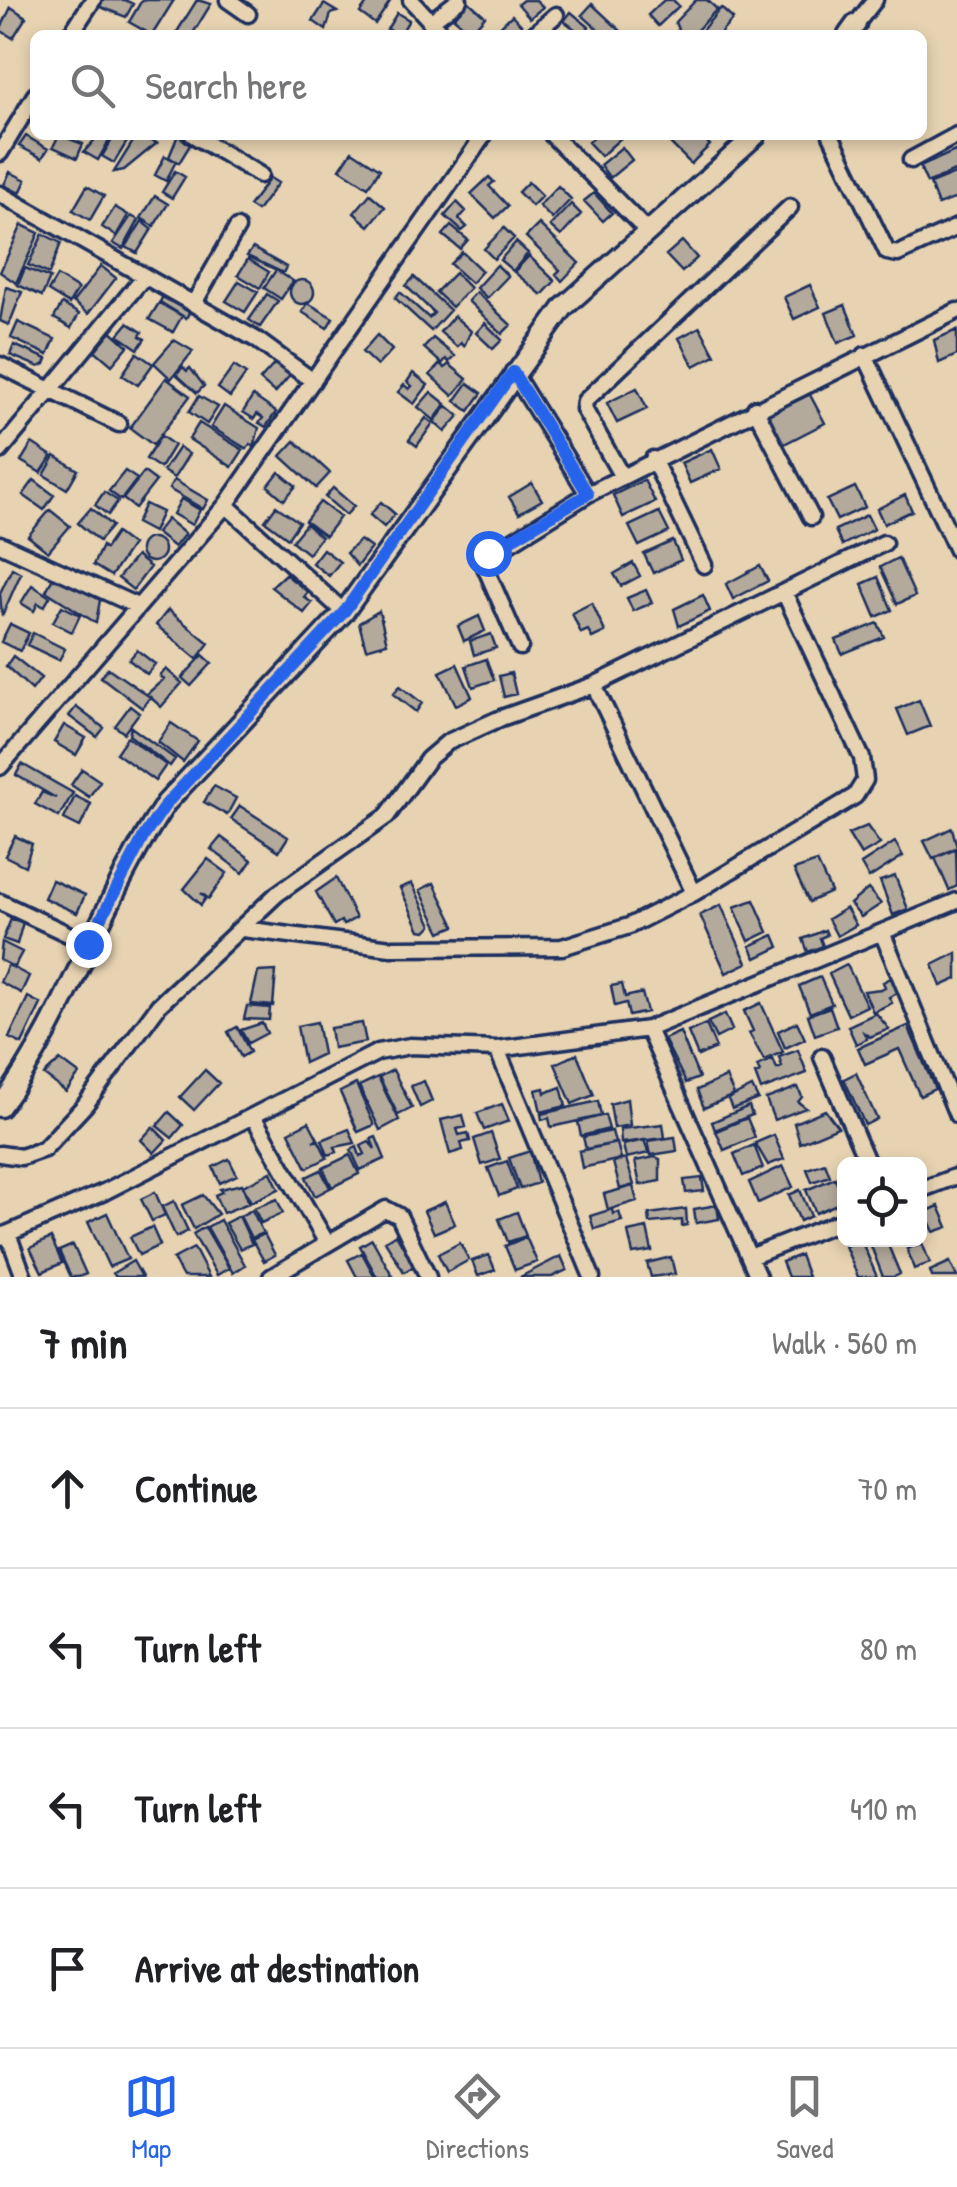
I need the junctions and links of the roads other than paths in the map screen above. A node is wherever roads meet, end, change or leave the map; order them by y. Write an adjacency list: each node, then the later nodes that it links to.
1 (92, 0): 10 (street)
2 (228, 0): 6 (street)
3 (411, 0): 8 (street)
4 (460, 0): 8 (street)
5 (875, 0): 9 (street)
6 (248, 14)
7 (556, 14): 12 (street)
8 (430, 22): 11 (street)
9 (852, 29)
10 (73, 30)
11 (438, 30)
12 (539, 30)
13 (30, 103): 20 (street)
14 (957, 136): 21 (street)
15 (202, 140): 22 (street)
16 (482, 140): 34 (street)
17 (557, 140): 27 (street)
18 (750, 140): 27 (street)
19 (833, 140): 25 (street)
20 (0, 152)
21 (911, 160)
22 (260, 174)
23 (0, 194): 28 (street)
24 (790, 207): 40 (street)
25 (957, 227)
26 (238, 228): 29 (street)
27 (647, 230): 33 (street)
28 (143, 278): 29 (street); 35 (street)
29 (194, 303): 34 (street)
30 (957, 312): 31 (street)
31 (864, 355): 36 (street); 46 (street)
32 (0, 364): 35 (street)
33 (513, 372): 41 (street); 50 (street)
34 (313, 381): 42 (street)
35 (50, 388): 37 (street); 38 (street)
36 (755, 408): 39 (street); 43 (street)
37 (120, 424)
38 (0, 451)
39 (653, 460): 40 (street); 47 (street)
40 (620, 476): 41 (street)
41 (588, 494): 51 (street)
42 (226, 505): 49 (street); 50 (street)
43 (811, 517)
44 (884, 543): 48 (street)
45 (0, 544): 49 (street)
46 (957, 550)
47 (704, 565)
48 (784, 592): 52 (street); 54 (street)
49 (138, 606): 53 (street)
50 (344, 612): 59 (street)
51 (520, 647)
52 (594, 685): 54 (street); 57 (street)
53 (0, 767)
54 (694, 894): 57 (street)
55 (957, 901): 58 (street)
56 (0, 902): 59 (street)
57 (243, 930): 67 (street)
58 (882, 932): 60 (street); 65 (street)
59 (88, 944): 63 (street)
60 (648, 1029): 61 (street); 74 (street)
61 (497, 1049): 66 (street); 78 (street)
62 (822, 1057): 68 (street)
63 (8, 1079): 64 (street)
64 (0, 1108)
65 (957, 1115)
66 (254, 1118): 72 (street); 73 (street)
67 (0, 1154)
68 (865, 1157)
69 (957, 1176): 70 (street)
70 (927, 1187)
71 (837, 1223): 74 (street)
72 (4, 1236): 75 (street)
73 (327, 1243): 76 (street); 77 (street)
74 (750, 1258): 79 (street)
75 (24, 1277)
76 (271, 1277)
77 (428, 1277)
78 (592, 1277)
79 (758, 1277)

